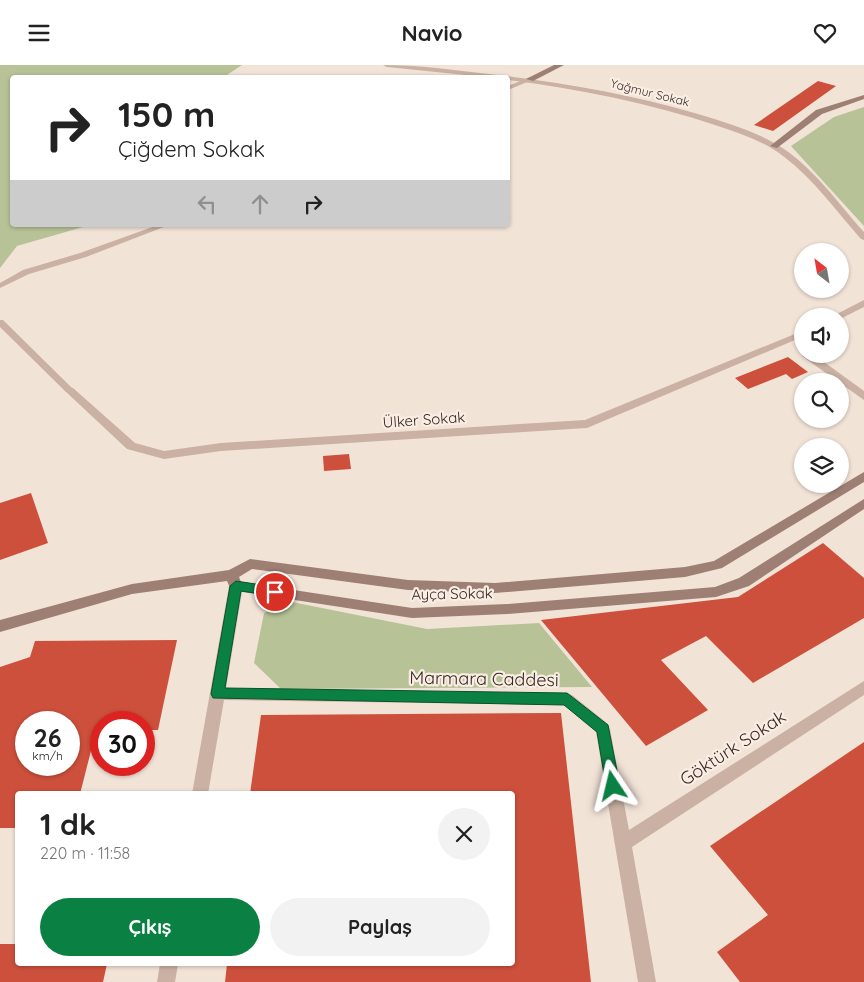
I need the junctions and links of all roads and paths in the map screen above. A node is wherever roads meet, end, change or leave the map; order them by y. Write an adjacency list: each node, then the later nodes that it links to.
1 (387, 65): 3 (street, Yağmur Sokak)
2 (560, 65): 5 (street)
3 (489, 75)
4 (510, 77): 5 (street, Yağmur Sokak)
5 (530, 79): 6 (lane); 8 (street, Yağmur Sokak)
6 (510, 87)
7 (864, 97): 8 (street)
8 (774, 146): 10 (street, Yağmur Sokak)
9 (160, 227): 11 (lane)
10 (864, 237)
11 (0, 286)
12 (864, 303): 13 (street)
13 (849, 310)
14 (0, 322): 19 (lane)
15 (794, 338): 16 (street, Ülker Sokak)
16 (789, 341): 17 (street); 19 (street, Ülker Sokak)
17 (794, 345)
18 (818, 363): 20 (street)
19 (70, 390)
20 (864, 396)
21 (864, 476): 23 (street)
22 (864, 503): 23 (street, Ayça Sokak)
23 (234, 580): 24 (street, Ayça Sokak); 26 (street)
24 (0, 627)
25 (864, 687): 28 (street, Göktürk Sokak)
26 (218, 694): 27 (street); 28 (street, Marmara Caddesi)
27 (201, 791)
28 (623, 843): 31 (street, Marmara Caddesi)
29 (169, 966): 30 (street)
30 (166, 982)
31 (647, 982)

